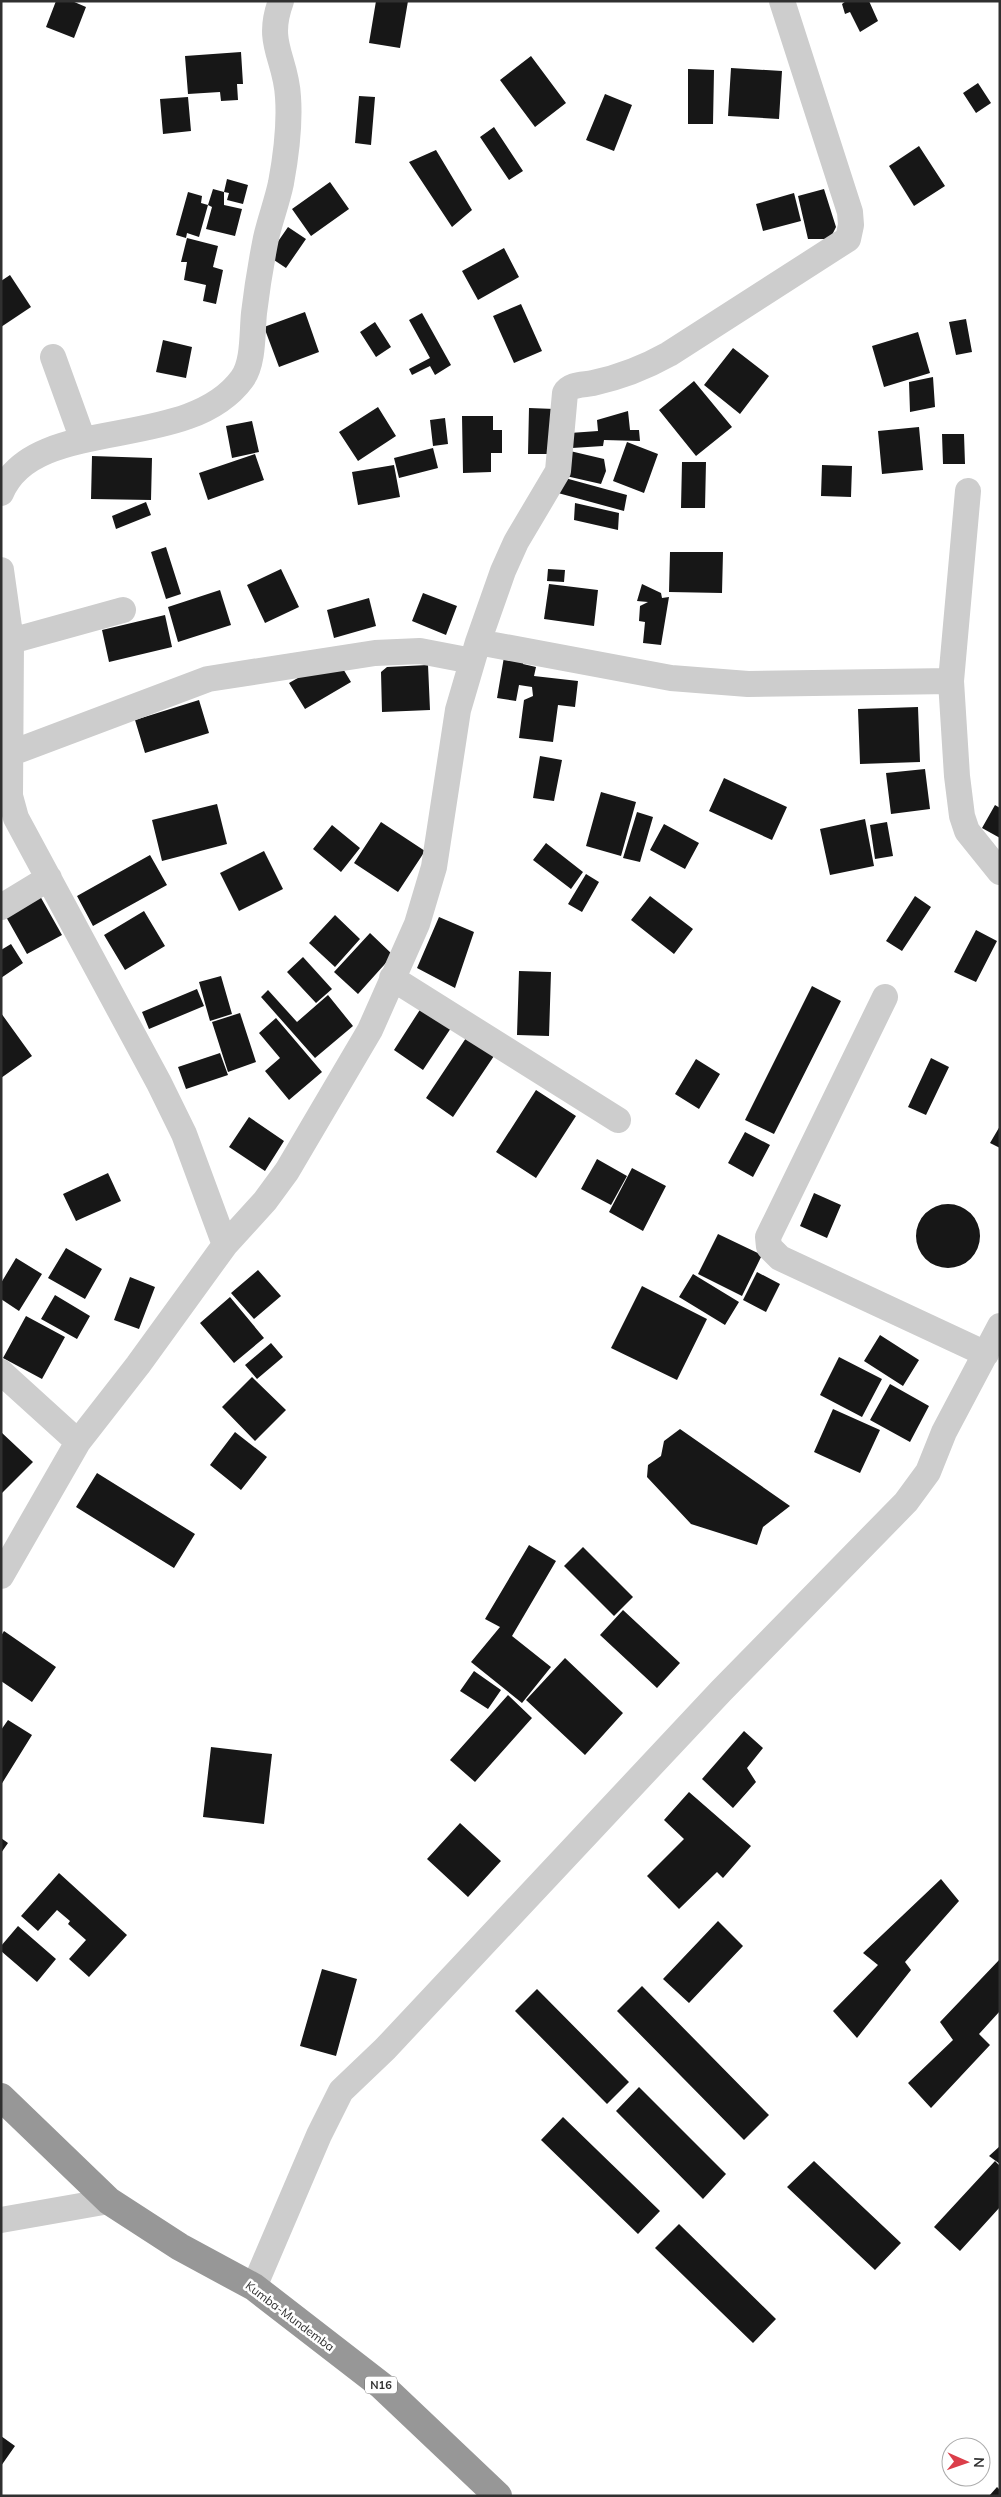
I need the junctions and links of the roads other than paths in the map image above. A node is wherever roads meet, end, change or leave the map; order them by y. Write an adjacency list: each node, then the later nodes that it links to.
1 (281, 1): 4 (street)
2 (782, 1): 10 (street)
3 (52, 356): 4 (street)
4 (83, 440): 5 (street)
5 (3, 481)
6 (968, 491): 11 (street)
7 (1, 570): 9 (street)
8 (123, 610): 9 (street)
9 (12, 641): 12 (street)
10 (475, 652): 11 (street); 12 (street); 16 (street)
11 (951, 681): 13 (street)
12 (6, 755): 14 (street)
13 (1000, 872)
14 (49, 878): 15 (street); 19 (street)
15 (1, 907)
16 (392, 978): 18 (street); 19 (street)
17 (885, 997): 21 (street)
18 (618, 1120)
19 (225, 1245): 23 (street)
20 (1000, 1326): 21 (street)
21 (986, 1354): 28 (street)
22 (1, 1372): 23 (street)
23 (78, 1442): 24 (street)
24 (1, 1576)
25 (1, 2097): 26 (highway, Kumba-Mundemba / N16)
26 (109, 2201): 27 (street); 28 (highway, Kumba-Mundemba / N16)
27 (1, 2220)
28 (254, 2287): 29 (highway, Kumba-Mundemba / N16)
29 (498, 2496)

